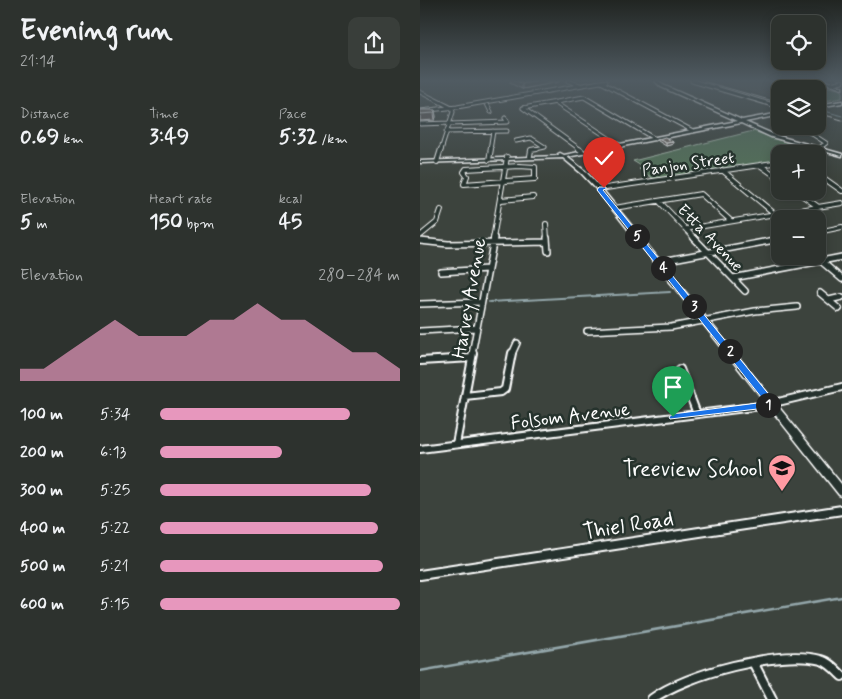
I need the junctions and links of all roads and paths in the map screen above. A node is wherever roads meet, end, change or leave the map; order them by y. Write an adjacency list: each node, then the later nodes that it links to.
1 (452, 114): 10 (street)
2 (531, 114): 22 (street)
3 (572, 114): 19 (street)
4 (612, 114): 17 (street)
5 (661, 114): 13 (street)
6 (722, 114): 9 (street)
7 (771, 116): 9 (street)
8 (505, 118): 10 (street)
9 (738, 121): 13 (street); 20 (street)
10 (449, 123): 11 (street); 15 (street)
11 (420, 124)
12 (507, 130): 14 (street)
13 (692, 130): 17 (street)
14 (493, 131): 15 (street); 28 (street)
15 (446, 132): 30 (street)
16 (814, 135): 21 (street)
17 (654, 138): 19 (street)
18 (516, 141): 25 (street)
19 (619, 145): 22 (street); 26 (street)
20 (804, 145)
21 (824, 145)
22 (582, 151): 26 (street)
23 (826, 151): 24 (street)
24 (842, 155)
25 (530, 156): 26 (street); 27 (street)
26 (561, 156): 27 (street); 40 (street)
27 (507, 158): 28 (street); 33 (street, Harvey Avenue)
28 (489, 159): 30 (street)
29 (420, 161): 30 (street)
30 (437, 161)
31 (771, 163): 32 (street, Panjon Street)
32 (760, 165): 34 (street, Panjon Street); 35 (street)
33 (505, 168): 37 (street, Harvey Avenue); 37 (street); 37 (street)
34 (722, 170): 40 (street, Panjon Street); 51 (street)
35 (771, 173)
36 (826, 179): 39 (street)
37 (502, 182): 43 (street, Harvey Avenue)
38 (842, 184): 39 (street)
39 (835, 185): 41 (street)
40 (599, 189): 48 (street)
41 (842, 191)
42 (533, 197): 43 (street)
43 (501, 200): 62 (street, Harvey Avenue)
44 (809, 200): 47 (street)
45 (659, 201): 48 (street); 53 (street); 56 (street, Etta Avenue)
46 (842, 203): 47 (street)
47 (817, 206): 50 (street)
48 (614, 208): 67 (street)
49 (441, 210): 58 (street)
50 (796, 210)
51 (771, 211)
52 (771, 215): 53 (street)
53 (731, 221): 56 (street)
54 (546, 224): 61 (street)
55 (842, 227): 57 (street)
56 (686, 229): 64 (street, Etta Avenue)
57 (826, 230)
58 (420, 236)
59 (420, 241): 62 (street)
60 (771, 241): 64 (street)
61 (548, 242): 62 (street); 63 (street)
62 (493, 244): 70 (street, Harvey Avenue)
63 (548, 251)
64 (708, 252): 67 (street); 72 (street, Etta Avenue)
65 (842, 257): 66 (street)
66 (826, 260)
67 (657, 262): 82 (street)
68 (800, 265): 72 (street)
69 (826, 265): 73 (street)
70 (487, 269): 71 (street); 78 (street, Harvey Avenue)
71 (441, 272)
72 (733, 278): 74 (street, Etta Avenue)
73 (842, 279)
74 (745, 291)
75 (820, 293): 77 (street)
76 (842, 297): 77 (street)
77 (829, 300): 81 (street)
78 (481, 302): 79 (street); 83 (street, Harvey Avenue)
79 (420, 304)
80 (797, 307): 82 (street)
81 (839, 309)
82 (706, 321): 85 (street); 92 (street)
83 (477, 328): 84 (street); 87 (street, Harvey Avenue)
84 (420, 331)
85 (587, 331)
86 (517, 343): 91 (street)
87 (472, 358): 88 (street); 91 (street, Harvey Avenue)
88 (420, 361)
89 (680, 369): 93 (street)
90 (842, 387): 92 (street, Folsom Avenue)
91 (465, 396): 94 (street, Harvey Avenue)
92 (772, 404): 93 (street, Folsom Avenue); 96 (street)
93 (697, 414): 94 (street, Folsom Avenue)
94 (456, 444): 95 (street, Folsom Avenue)
95 (420, 449)
96 (842, 492)
97 (842, 510): 98 (street, Thiel Road)
98 (420, 575)
99 (753, 662): 100 (street); 101 (street); 102 (street)
100 (842, 676)
101 (652, 699)
102 (772, 699)

